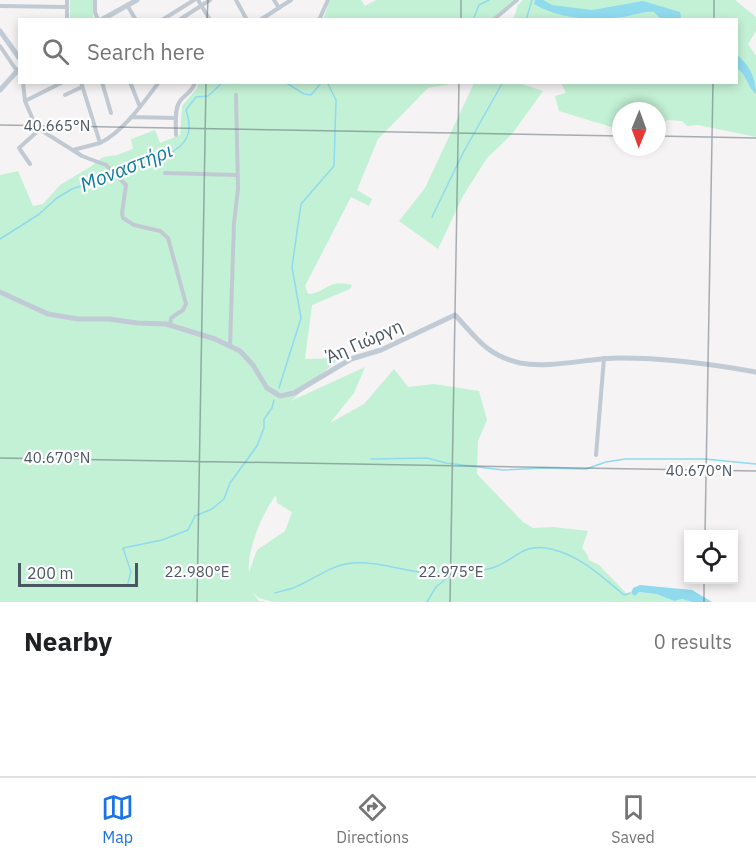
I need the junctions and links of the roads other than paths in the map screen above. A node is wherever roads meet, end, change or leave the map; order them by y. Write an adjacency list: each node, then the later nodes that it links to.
1 (17, 0): 16 (street)
2 (67, 0): 17 (street)
3 (95, 0): 22 (street)
4 (137, 0): 13 (street)
5 (194, 0): 19 (street)
6 (198, 0): 14 (street)
7 (210, 0): 14 (street)
8 (236, 0): 28 (street)
9 (274, 0): 18 (street)
10 (291, 0): 18 (street)
11 (328, 0): 30 (street)
12 (517, 0): 31 (street)
13 (127, 5): 23 (street); 24 (street)
14 (202, 5): 20 (street); 27 (street)
15 (0, 6): 16 (street)
16 (17, 6): 17 (street)
17 (67, 7): 21 (street)
18 (279, 8): 29 (street)
19 (179, 9): 20 (street); 25 (street)
20 (184, 16): 26 (street)
21 (67, 18)
22 (98, 18)
23 (103, 18)
24 (135, 18)
25 (165, 18)
26 (182, 18)
27 (209, 18)
28 (246, 18)
29 (264, 18)
30 (320, 18)
31 (495, 18)
32 (0, 31): 34 (street)
33 (0, 46): 35 (street)
34 (18, 56)
35 (18, 69)
36 (18, 71): 44 (street)
37 (23, 84): 47 (street)
38 (59, 84): 47 (street)
39 (82, 84): 45 (street); 54 (street)
40 (103, 84): 49 (street)
41 (131, 84): 48 (street)
42 (158, 84): 48 (street)
43 (194, 84): 51 (street)
44 (0, 90)
45 (65, 95)
46 (236, 95): 58 (street)
47 (25, 101): 52 (street)
48 (141, 107): 50 (street)
49 (111, 113)
50 (131, 117): 51 (street); 54 (street)
51 (176, 118): 53 (street)
52 (39, 130): 55 (street); 56 (street)
53 (176, 135)
54 (100, 143): 55 (street)
55 (73, 150): 60 (street)
56 (30, 164)
57 (165, 173): 58 (street)
58 (237, 175): 61 (street)
59 (0, 292): 60 (street, Άη Γιώργη)
60 (170, 325): 61 (street, Άη Γιώργη)
61 (230, 346): 62 (street, Άη Γιώργη)
62 (604, 358): 63 (street, Άη Γιώργη); 64 (street)
63 (756, 372)
64 (596, 454)

